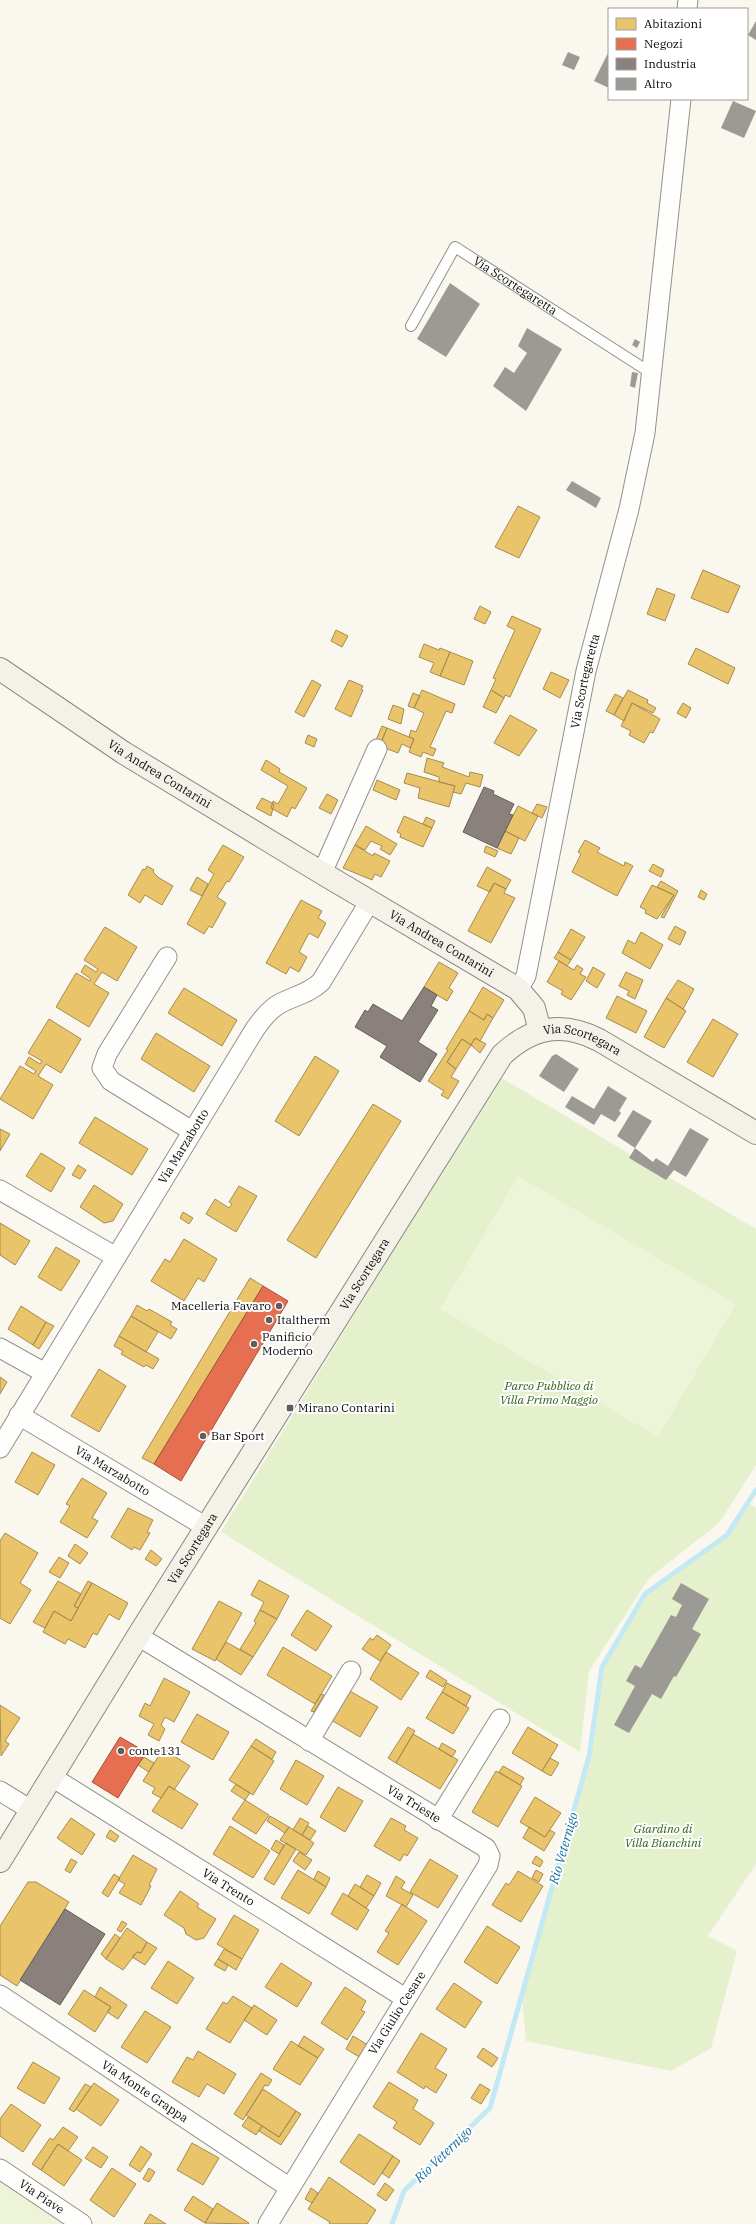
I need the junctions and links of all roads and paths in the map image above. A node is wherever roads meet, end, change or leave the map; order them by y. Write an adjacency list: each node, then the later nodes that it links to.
1 (681, 100): 3 (street, Via Scortegaretta)
2 (411, 326): 3 (lane, Via Scortegaretta)
3 (651, 373): 9 (street, Via Scortegaretta)
4 (0, 669): 6 (street, Via Andrea Contarini)
5 (377, 749): 6 (street)
6 (322, 873): 7 (street, Via Andrea Contarini)
7 (370, 901): 9 (street, Via Andrea Contarini); 11 (street, Via Marzabotto)
8 (166, 957): 11 (street)
9 (518, 989): 10 (street, Via Andrea Contarini)
10 (540, 1031): 12 (street, Via Scortegara); 19 (street, Via Scortegara)
11 (192, 1131): 14 (street, Via Marzabotto)
12 (756, 1133)
13 (0, 1190): 14 (street)
14 (116, 1257): 16 (street, Via Marzabotto)
15 (0, 1348): 16 (street)
16 (45, 1373): 17 (street, Via Marzabotto)
17 (20, 1415): 18 (street, Via Marzabotto); 19 (street, Via Marzabotto)
18 (0, 1448)
19 (206, 1527): 20 (street, Via Scortegara)
20 (138, 1636): 23 (street, Via Trieste); 24 (street, Via Scortegara)
21 (351, 1670): 23 (street)
22 (500, 1719): 27 (street, Via Trieste)
23 (309, 1741): 27 (street, Via Trieste)
24 (52, 1777): 26 (street, Via Scortegara); 30 (street, Via Trento)
25 (0, 1791): 26 (street)
26 (32, 1810): 28 (street, Via Scortegara)
27 (438, 1820): 30 (street, Via Giulio Cesare)
28 (0, 1861)
29 (0, 1995): 32 (street, Via Monte Grappa)
30 (405, 1998): 32 (street, Via Giulio Cesare)
31 (0, 2169): 33 (street, Via Piave)
32 (290, 2188): 34 (street, Via Giulio Cesare)
33 (82, 2224)
34 (268, 2224)

